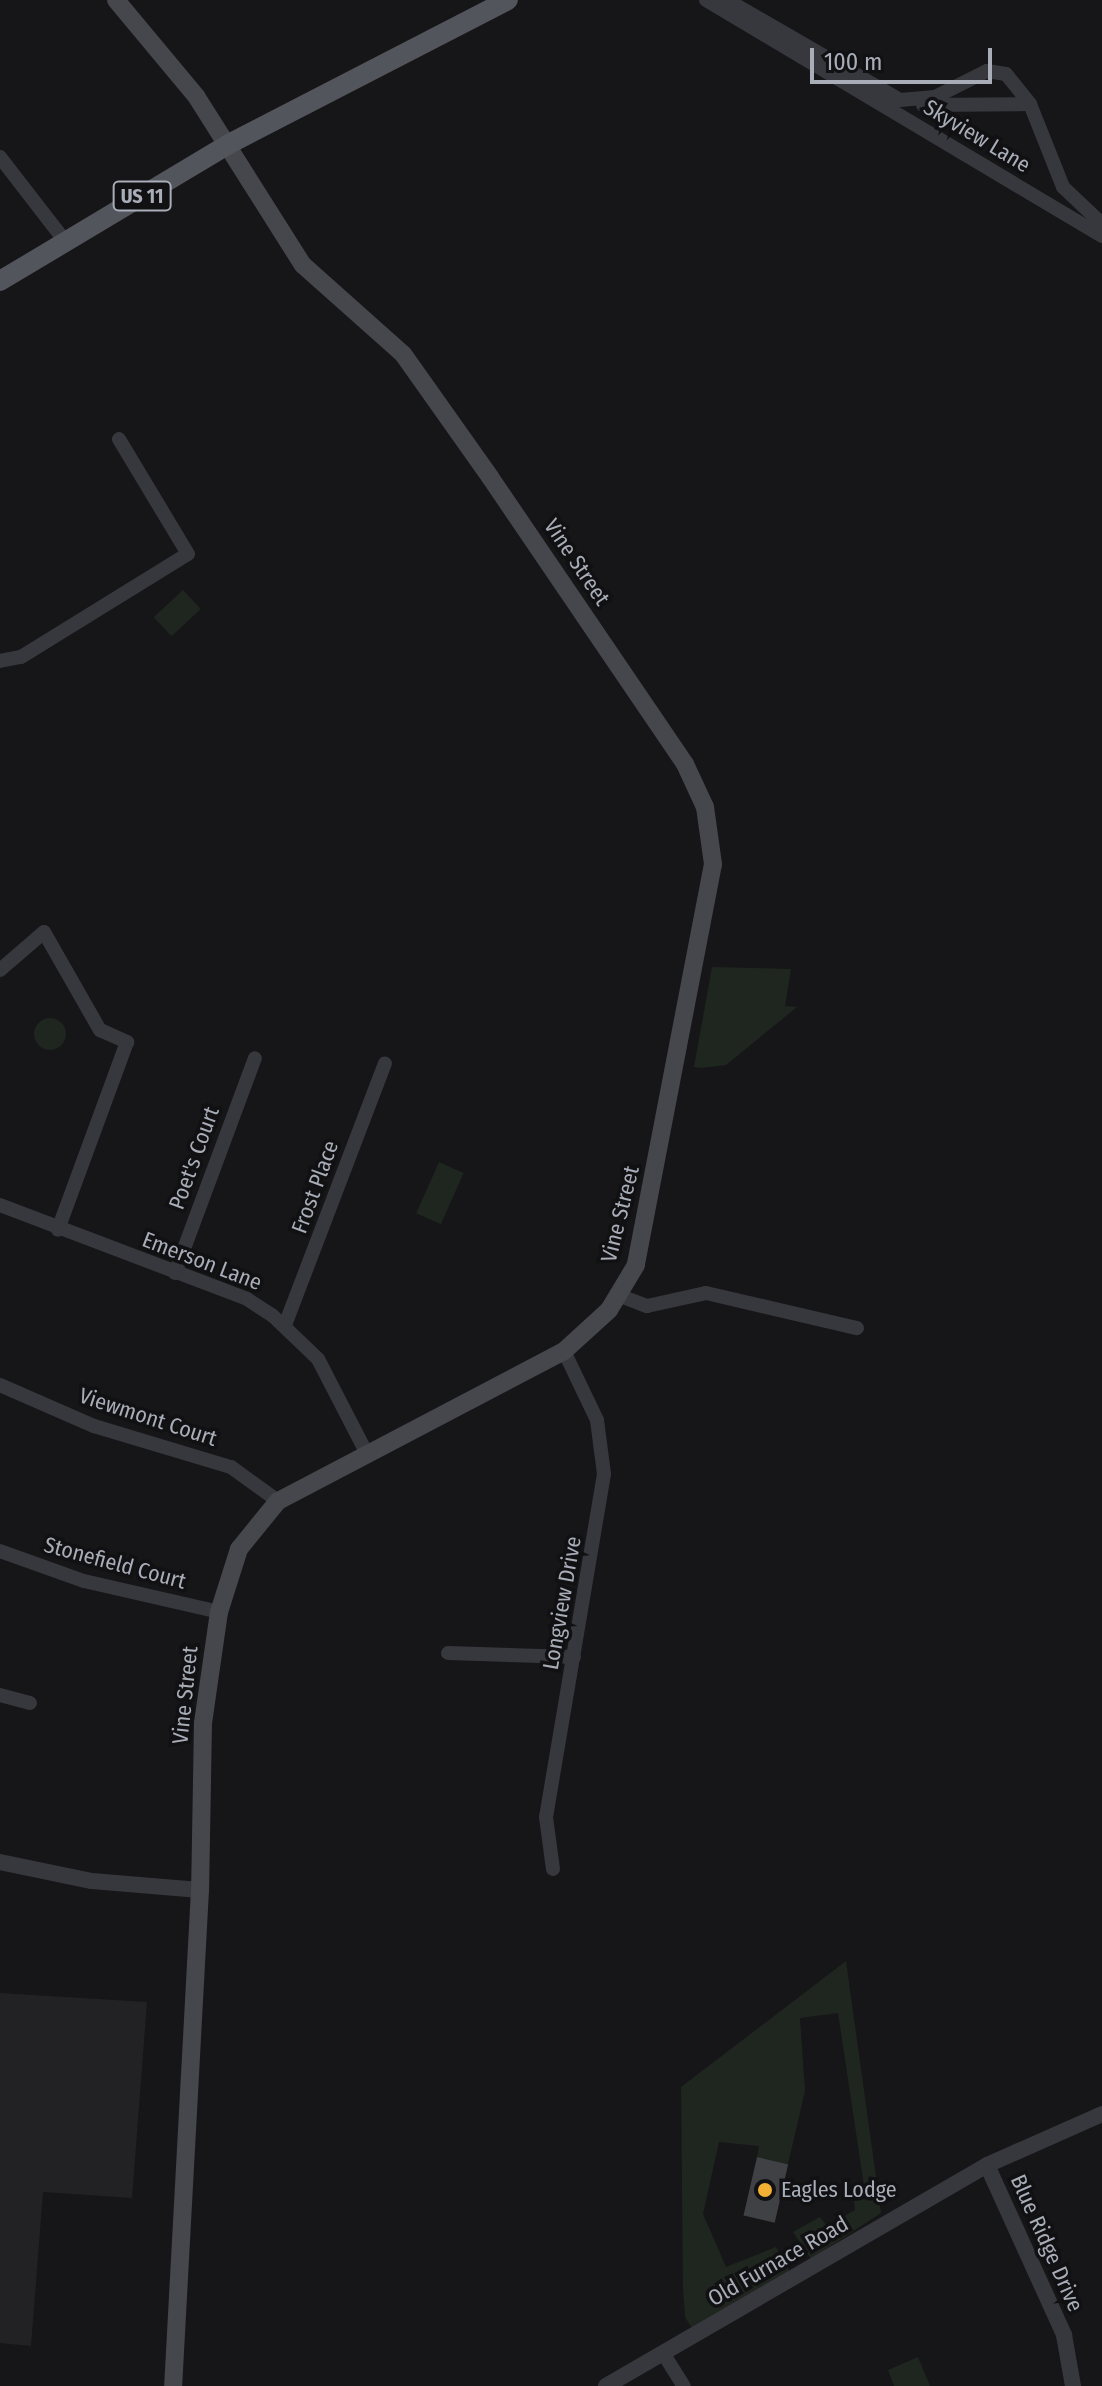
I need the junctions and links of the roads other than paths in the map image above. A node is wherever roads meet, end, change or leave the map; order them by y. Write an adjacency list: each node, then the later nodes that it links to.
1 (116, 0): 7 (main road, Vine Street)
2 (508, 0): 7 (main road, US 11)
3 (706, 0): 10 (street, Skyview Lane)
4 (727, 0): 5 (street)
5 (908, 102): 6 (street); 6 (street)
6 (1030, 104): 9 (street)
7 (227, 145): 11 (main road, US 11); 21 (main road, Vine Street)
8 (0, 157): 11 (street)
9 (1102, 224)
10 (1102, 236)
11 (65, 241): 12 (main road, US 11)
12 (0, 281)
13 (119, 439): 14 (street)
14 (0, 661)
15 (0, 970): 19 (street)
16 (255, 1058): 20 (street, Poet's Court)
17 (385, 1063): 22 (street, Frost Place)
18 (0, 1205): 19 (street, Emerson Lane)
19 (58, 1230): 20 (street, Emerson Lane)
20 (175, 1273): 22 (street, Emerson Lane)
21 (618, 1295): 23 (street); 24 (main road, Vine Street)
22 (285, 1325): 26 (street, Emerson Lane)
23 (857, 1328)
24 (564, 1351): 26 (main road, Vine Street); 31 (street, Longview Drive)
25 (0, 1385): 27 (street, Viewmont Court)
26 (367, 1454): 27 (main road, Vine Street)
27 (278, 1501): 29 (main road, Vine Street)
28 (0, 1551): 29 (street, Stonefield Court)
29 (219, 1612): 36 (main road, Vine Street)
30 (448, 1653): 31 (street)
31 (574, 1657): 35 (street, Longview Drive)
32 (0, 1695): 33 (street)
33 (30, 1703)
34 (0, 1862): 36 (street)
35 (553, 1869)
36 (200, 1890): 40 (main road, Vine Street)
37 (1102, 2114): 38 (street, Old Furnace Road)
38 (987, 2165): 39 (street, Old Furnace Road); 43 (street, Blue Ridge Drive)
39 (663, 2353): 41 (street, Old Furnace Road); 42 (street)
40 (173, 2386)
41 (606, 2386)
42 (684, 2386)
43 (1073, 2386)

